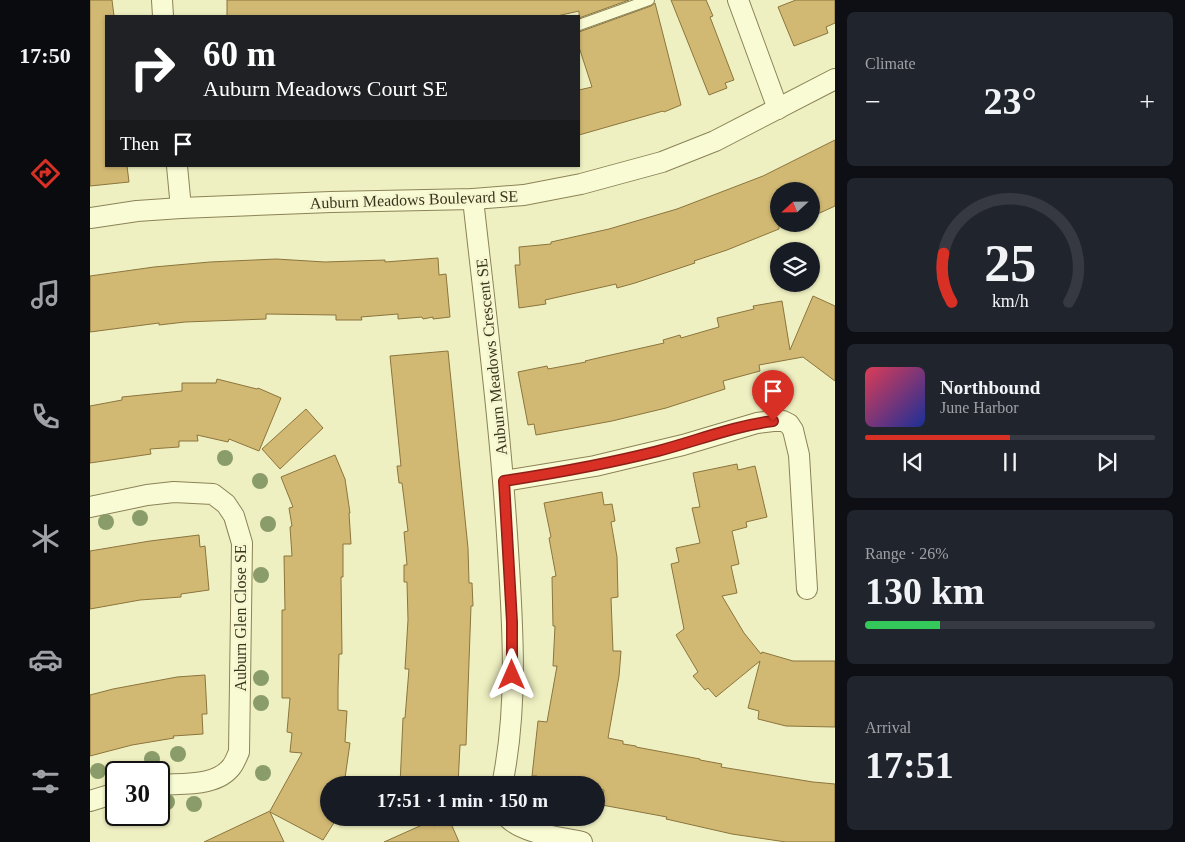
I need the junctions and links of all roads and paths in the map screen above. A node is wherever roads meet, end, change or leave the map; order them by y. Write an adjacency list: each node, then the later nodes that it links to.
1 (162, 0): 4 (street)
2 (650, 0): 5 (lane)
3 (738, 0): 7 (street)
4 (163, 15)
5 (580, 25)
6 (835, 79): 7 (street, Auburn Meadows Boulevard SE)
7 (778, 109): 9 (street, Auburn Meadows Boulevard SE)
8 (177, 167): 10 (street)
9 (473, 199): 10 (street, Auburn Meadows Boulevard SE); 12 (street, Auburn Meadows Crescent SE)
10 (181, 208): 11 (street, Auburn Meadows Boulevard SE)
11 (90, 218)
12 (504, 481): 14 (street); 15 (street, Auburn Meadows Crescent SE)
13 (90, 507): 16 (street, Auburn Glen Close SE)
14 (807, 589)
15 (503, 776)
16 (170, 784)
17 (105, 796): 18 (street)
18 (90, 801)
19 (520, 826): 20 (street)
20 (582, 842)

